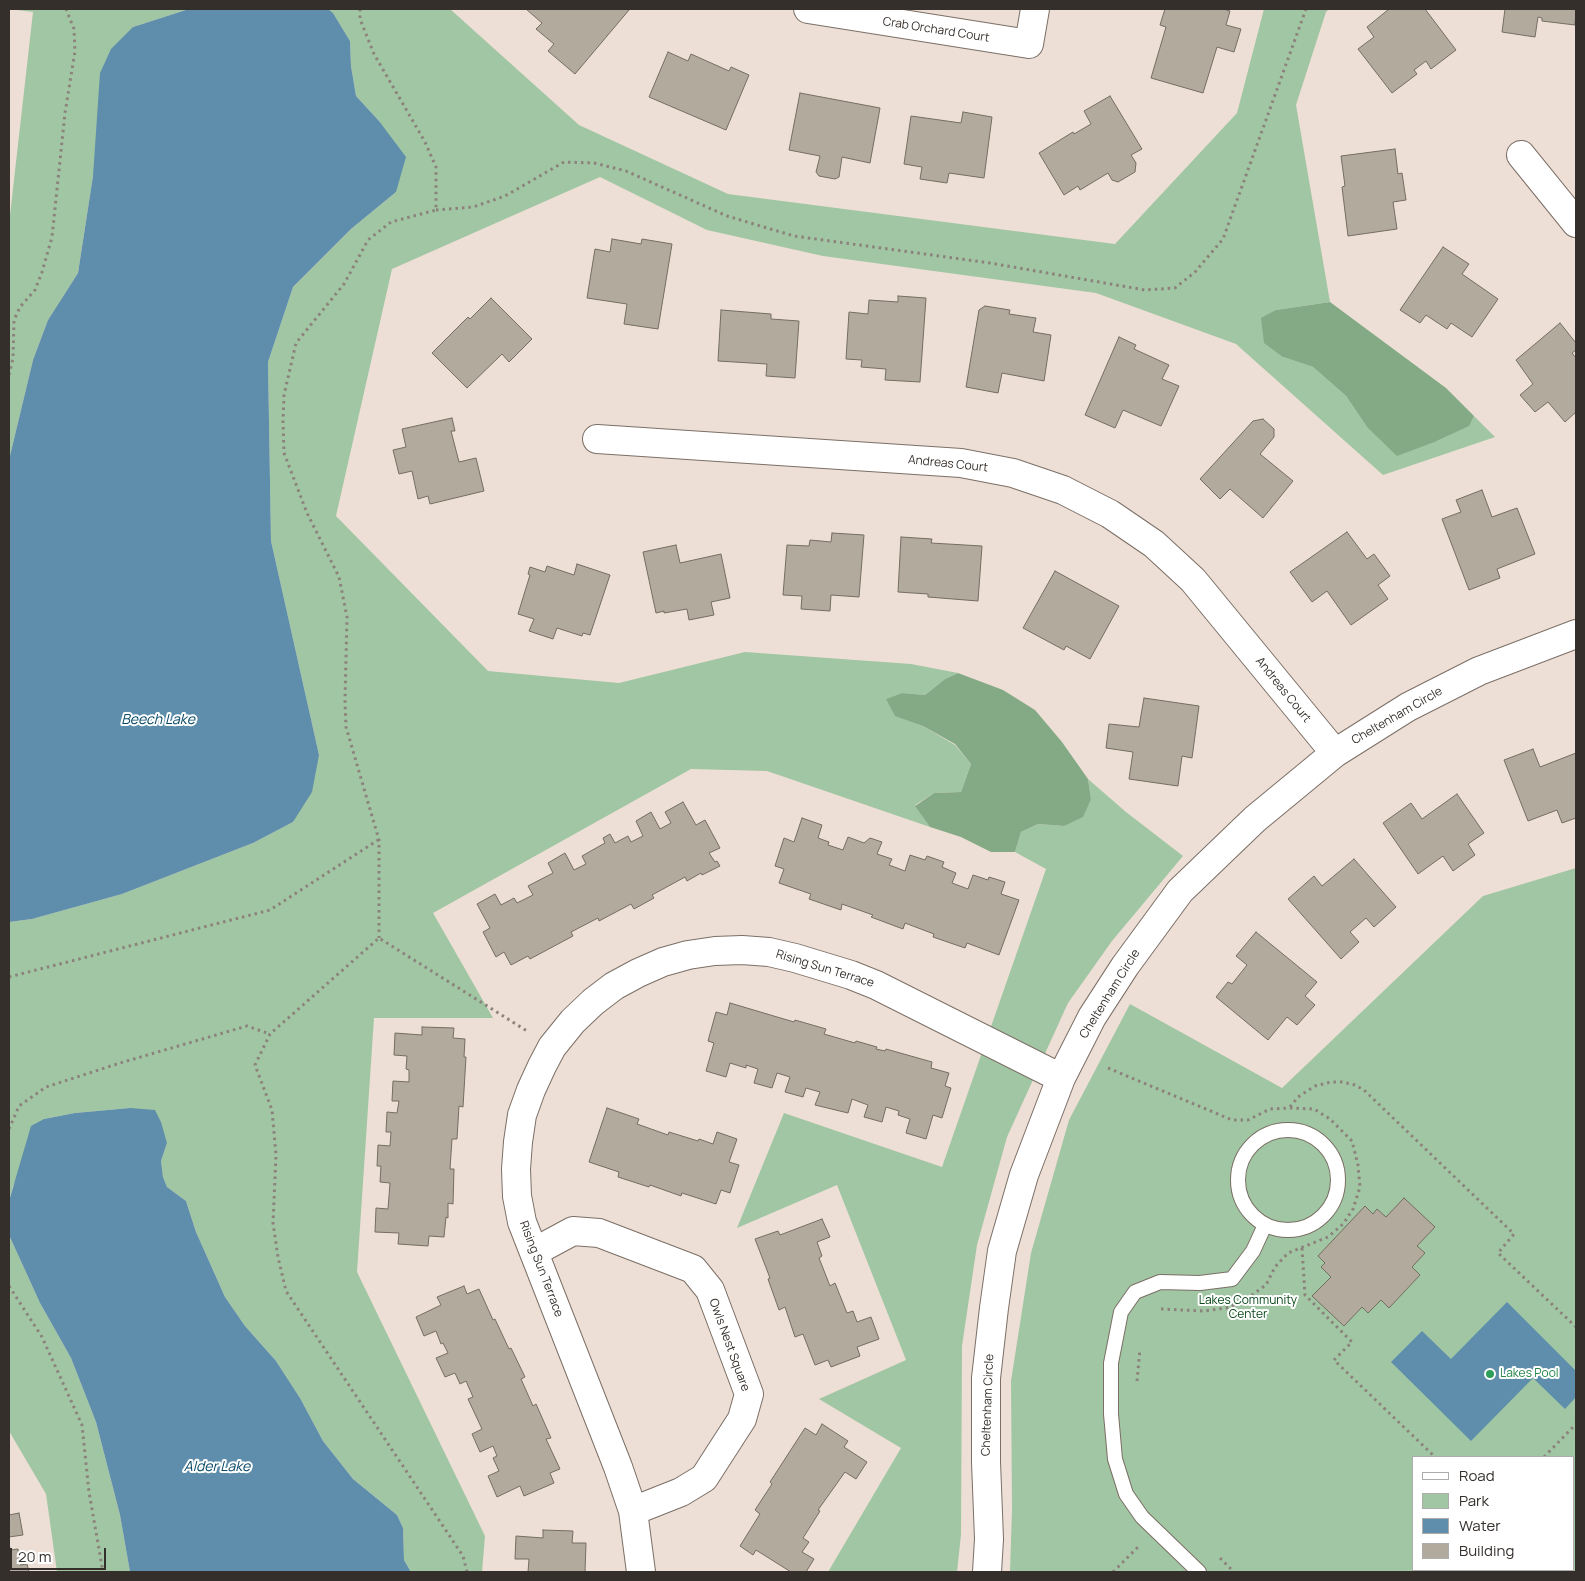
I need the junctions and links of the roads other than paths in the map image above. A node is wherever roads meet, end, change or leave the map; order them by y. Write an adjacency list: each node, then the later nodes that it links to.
1 (808, 9): 2 (street, Crab Orchard Court)
2 (1034, 9)
3 (1520, 155): 4 (street)
4 (1576, 223)
5 (597, 439): 7 (street, Andreas Court)
6 (1576, 634): 7 (street, Cheltenham Circle)
7 (1335, 753): 8 (street, Cheltenham Circle)
8 (1061, 1078): 10 (street, Rising Sun Terrace); 13 (street, Cheltenham Circle)
9 (1265, 1225): 9 (lane); 14 (lane)
10 (534, 1252): 11 (street, Rising Sun Terrace); 11 (street, Owls Nest Square)
11 (633, 1512): 12 (street, Rising Sun Terrace)
12 (641, 1572)
13 (987, 1572)
14 (1199, 1572)

